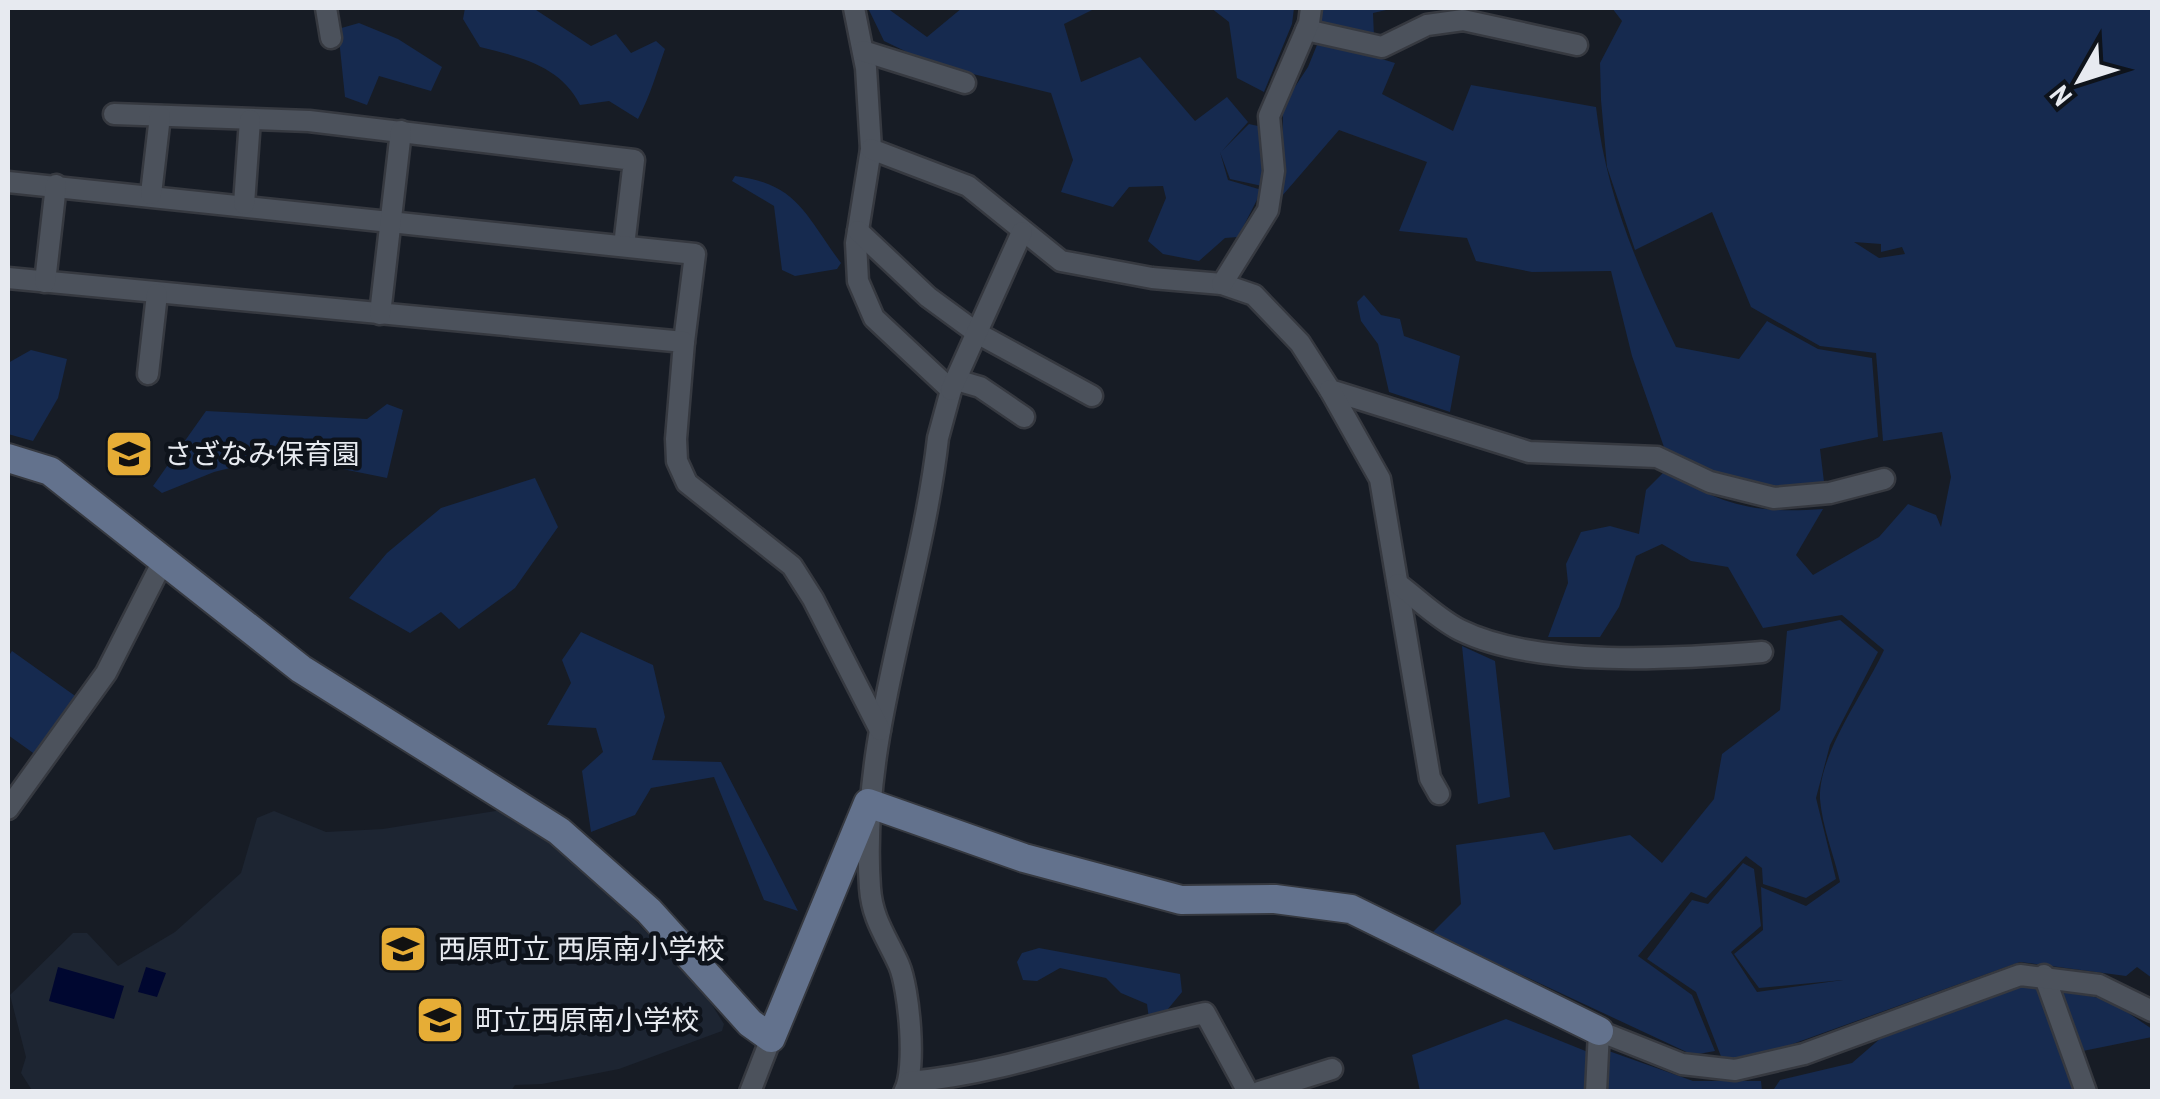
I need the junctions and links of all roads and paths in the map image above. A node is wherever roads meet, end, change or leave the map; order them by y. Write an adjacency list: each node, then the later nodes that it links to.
1 (326, 8): 5 (street)
2 (1311, 8): 4 (street)
3 (848, 11): 7 (street)
4 (1306, 30): 6 (street); 24 (street)
5 (331, 38)
6 (1578, 45)
7 (863, 51): 8 (street); 13 (street)
8 (965, 83)
9 (114, 114): 10 (street)
10 (160, 116): 11 (street); 16 (street)
11 (250, 120): 12 (street); 17 (street)
12 (400, 131): 18 (street); 21 (street)
13 (871, 149): 19 (street); 20 (street)
14 (8, 182): 15 (street)
15 (56, 185): 16 (street); 23 (street)
16 (151, 194): 17 (street)
17 (244, 204): 18 (street)
18 (391, 220): 21 (street); 26 (street)
19 (858, 231): 27 (street); 30 (street)
20 (1022, 232): 24 (street); 27 (street)
21 (624, 246): 28 (street)
22 (8, 278): 23 (street)
23 (45, 282): 25 (street)
24 (1222, 284): 31 (street)
25 (158, 294): 26 (street); 29 (street)
26 (380, 314): 28 (street)
27 (977, 332): 30 (street); 32 (street)
28 (684, 342): 39 (street)
29 (148, 374)
30 (954, 385): 33 (street); 39 (street)
31 (1330, 390): 35 (street); 37 (street)
32 (1092, 396)
33 (1024, 417)
34 (8, 458): 36 (street)
35 (1884, 479)
36 (164, 559): 42 (street); 46 (street)
37 (1398, 584): 38 (street); 40 (street)
38 (1762, 652)
39 (880, 730): 41 (street)
40 (1439, 794)
41 (868, 803): 45 (street); 46 (street); 48 (street)
42 (8, 809)
43 (2044, 975): 44 (street); 45 (street); 53 (street)
44 (2152, 1012)
45 (1599, 1031): 52 (street)
46 (771, 1038): 49 (street)
47 (1332, 1069): 51 (street)
48 (906, 1087): 50 (street)
49 (750, 1092)
50 (1248, 1092)
51 (1259, 1092)
52 (1596, 1092)
53 (2086, 1092)

